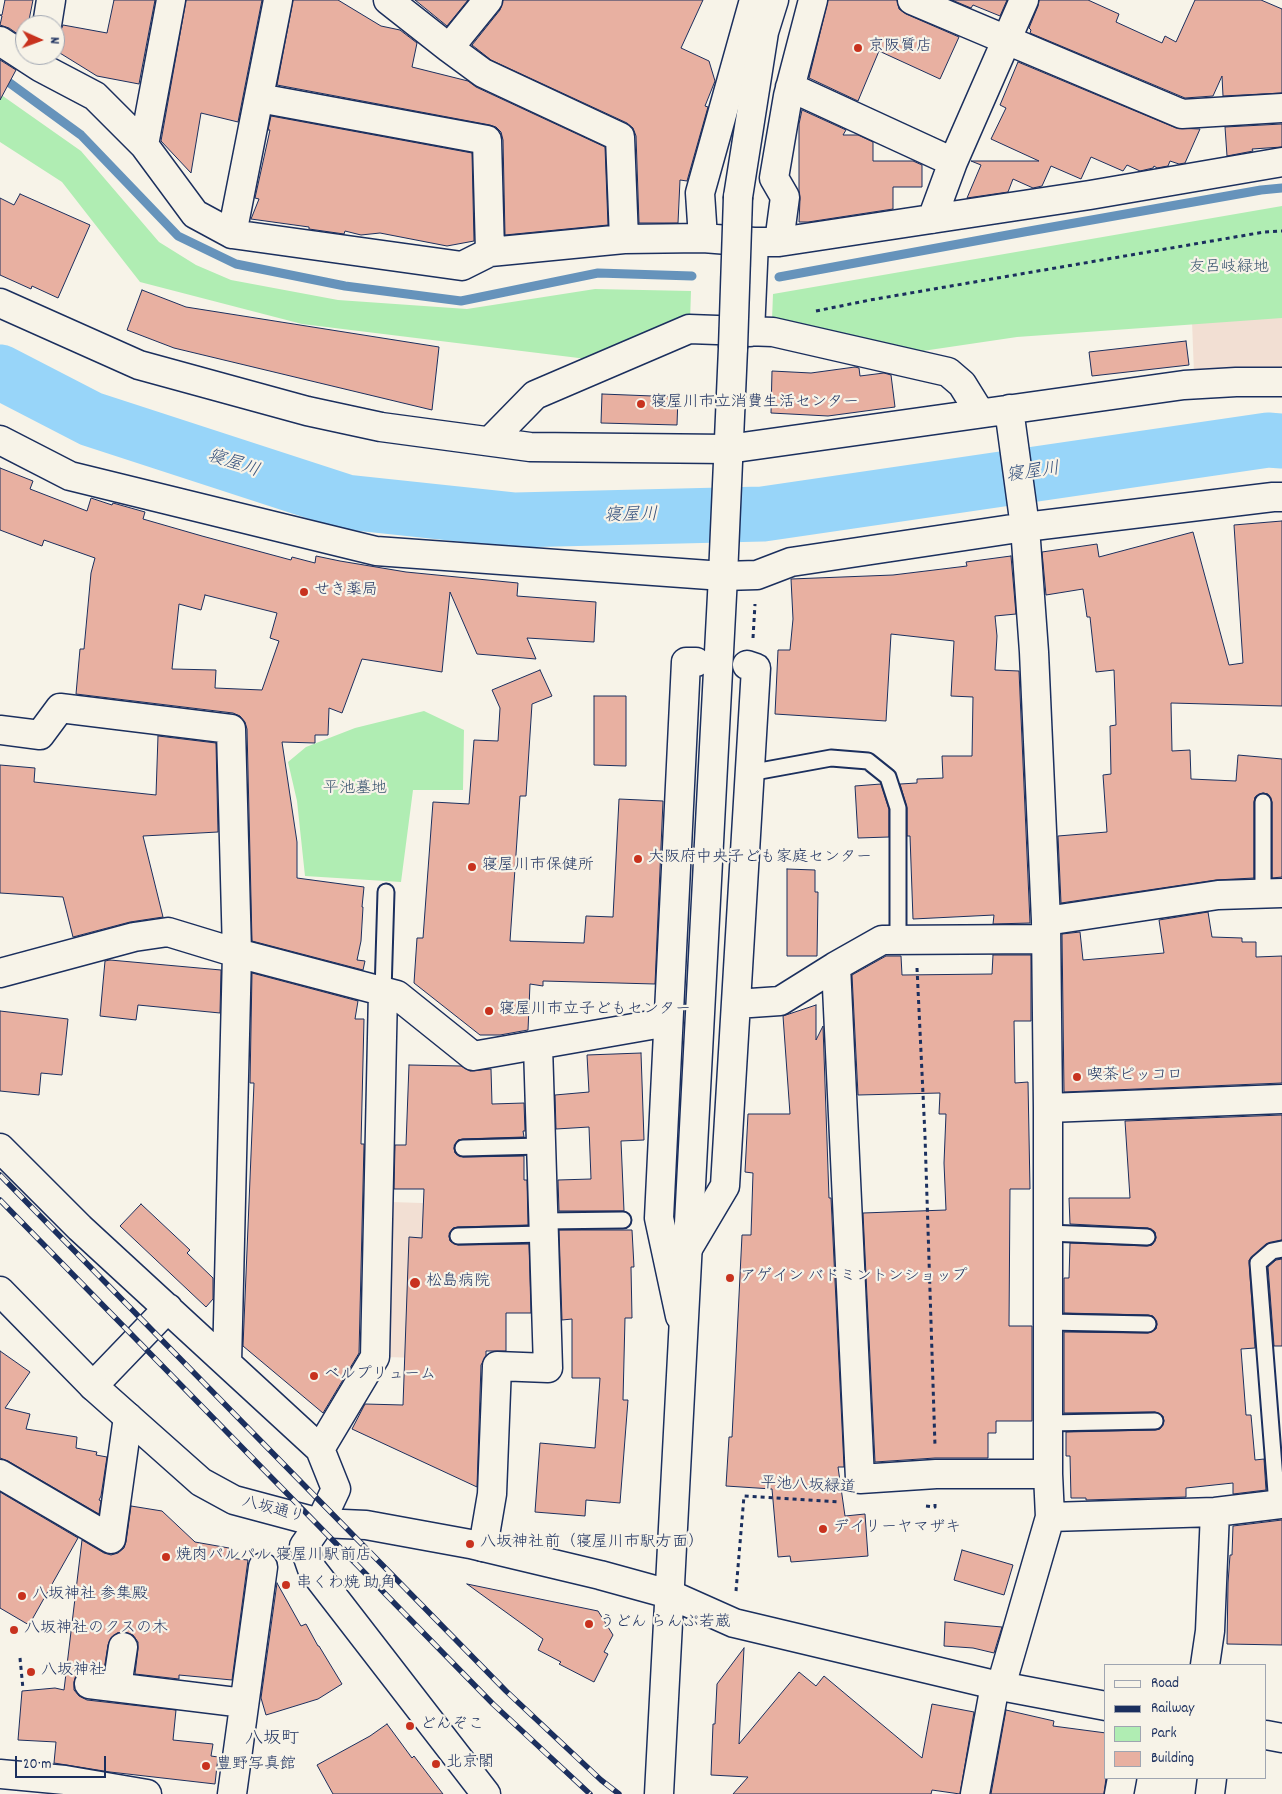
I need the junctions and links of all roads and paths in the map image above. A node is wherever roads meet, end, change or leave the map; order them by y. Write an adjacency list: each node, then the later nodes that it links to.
1 (51, 0): 11 (street)
2 (171, 0): 20 (street)
3 (278, 0): 18 (street)
4 (388, 0): 15 (street)
5 (488, 0): 15 (street)
6 (754, 0): 26 (street)
7 (774, 0): 32 (street, bridge)
8 (813, 0): 17 (street)
9 (912, 0): 12 (street)
10 (1024, 0): 12 (street)
11 (49, 15)
12 (1007, 40): 19 (street); 21 (street)
13 (0, 41): 14 (street)
14 (15, 48)
15 (449, 48): 27 (street)
16 (47, 65): 20 (street)
17 (790, 88): 21 (street); 28 (street)
18 (259, 98): 25 (street); 29 (street)
19 (1282, 108)
20 (144, 145): 25 (street)
21 (953, 162): 23 (street)
22 (1282, 162): 23 (street)
23 (932, 219): 28 (street)
24 (1282, 230): 31 (path)
25 (232, 234): 29 (street)
26 (703, 238): 27 (street); 28 (street)
27 (624, 239): 29 (street)
28 (766, 242): 32 (street)
29 (490, 252)
30 (0, 304): 37 (street)
31 (789, 336): 32 (street); 34 (street)
32 (741, 340): 37 (street); 38 (street)
33 (1282, 382): 35 (street)
34 (980, 413): 35 (street); 38 (street)
35 (1011, 422): 40 (street)
36 (0, 440): 41 (street)
37 (490, 441): 38 (street)
38 (728, 458): 41 (street)
39 (1282, 497): 40 (street)
40 (1024, 520): 41 (street); 50 (street)
41 (723, 564): 70 (street)
42 (755, 601): 44 (path)
43 (696, 662): 57 (street)
44 (749, 666): 46 (street)
45 (0, 730): 52 (street)
46 (749, 773): 51 (lane); 56 (street)
47 (1263, 802): 49 (lane)
48 (386, 892): 55 (lane)
49 (1272, 893): 50 (street)
50 (1046, 930): 51 (street); 60 (street)
51 (907, 940): 53 (street); 83 (path)
52 (237, 954): 54 (street); 55 (street); 76 (street)
53 (836, 966): 56 (street); 83 (street)
54 (0, 973)
55 (383, 992): 58 (street); 81 (street)
56 (736, 1004): 70 (street)
57 (668, 1022): 58 (street); 75 (street)
58 (538, 1046): 61 (street)
59 (1282, 1099): 60 (street)
60 (1048, 1108): 66 (street)
61 (541, 1146): 63 (lane); 65 (street)
62 (0, 1148): 72 (street)
63 (463, 1148)
64 (623, 1220): 65 (lane)
65 (544, 1228): 67 (lane); 91 (street)
66 (1048, 1233): 68 (lane); 73 (street)
67 (458, 1236)
68 (1146, 1237)
69 (1282, 1249): 86 (lane)
70 (687, 1250): 75 (street)
71 (0, 1291): 77 (street, 八坂通り)
72 (168, 1308): 76 (street); 77 (street)
73 (1048, 1322): 74 (lane); 80 (street)
74 (1148, 1324)
75 (683, 1332): 93 (street)
76 (227, 1363): 81 (street)
77 (93, 1386): 78 (street, 八坂通り)
78 (128, 1417): 82 (street); 90 (street, 八坂通り)
79 (1155, 1421): 80 (lane)
80 (1048, 1424): 84 (street)
81 (320, 1450): 90 (street)
82 (0, 1474)
83 (936, 1474): 84 (street); 87 (path)
84 (1048, 1474): 89 (street)
85 (849, 1502): 94 (path, 平池八坂緑道)
86 (1280, 1505): 88 (street)
87 (916, 1506)
88 (1215, 1512): 89 (street); 97 (street)
89 (1050, 1517): 99 (street)
90 (320, 1523): 91 (street); 112 (street, 八坂通り)
91 (483, 1547): 93 (street)
92 (263, 1567): 102 (street)
93 (669, 1594): 94 (street); 113 (street)
94 (734, 1623): 99 (street)
95 (123, 1647): 100 (street)
96 (20, 1658): 101 (path)
97 (1205, 1664)
98 (90, 1684): 100 (street)
99 (998, 1686): 103 (street); 114 (street)
100 (117, 1688): 102 (street)
101 (23, 1689)
102 (244, 1703): 111 (street)
103 (1104, 1706)
104 (1267, 1735): 105 (street)
105 (1282, 1738)
106 (0, 1774): 109 (street)
107 (1122, 1779): 115 (street)
108 (1212, 1779): 116 (street)
109 (65, 1787): 110 (street)
110 (147, 1794)
111 (232, 1794)
112 (486, 1794)
113 (659, 1794)
114 (975, 1794)
115 (1119, 1794)
116 (1210, 1794)

